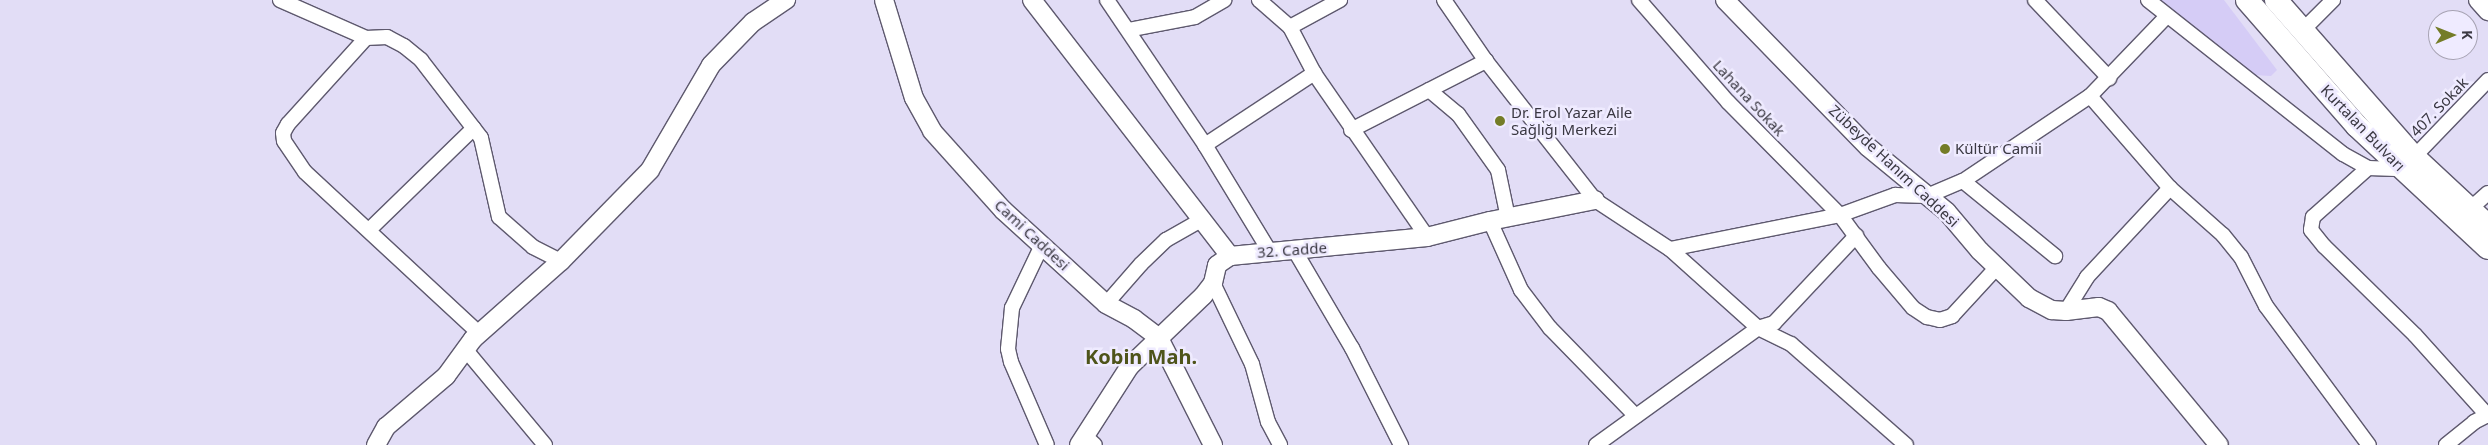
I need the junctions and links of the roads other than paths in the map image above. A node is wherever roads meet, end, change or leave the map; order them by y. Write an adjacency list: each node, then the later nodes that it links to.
1 (280, 0): 23 (street)
2 (786, 0): 56 (street)
3 (884, 0): 49 (street, Cami Caddesi)
4 (1032, 0): 43 (street)
5 (1107, 0): 21 (street)
6 (1225, 0): 21 (street)
7 (1259, 0): 20 (street)
8 (1340, 0): 20 (street)
9 (1444, 0): 24 (street)
10 (1638, 0): 41 (street, Lahana Sokak)
11 (1725, 0): 38 (street, Zübeyde Hanım Caddesi)
12 (2035, 0): 26 (street)
13 (2148, 0): 19 (street)
14 (2246, 0): 33 (highway, Kurtalan Bulvarı)
15 (2276, 0): 22 (highway, Kurtalan Bulvarı)
16 (2333, 0): 22 (street)
17 (2478, 0): 18 (street)
18 (2488, 11)
19 (2168, 16): 26 (street); 34 (street)
20 (1290, 27): 25 (street)
21 (1128, 30): 32 (street)
22 (2302, 31): 33 (highway, Kurtalan Bulvarı)
23 (366, 38): 30 (street); 46 (street)
24 (1486, 61): 28 (street); 39 (street)
25 (1314, 73): 31 (street); 32 (street)
26 (2109, 78): 29 (street)
27 (2488, 80): 33 (street, 407. Sokak)
28 (1429, 90): 31 (street); 42 (street)
29 (2090, 96): 35 (street); 36 (street)
30 (474, 128): 46 (street); 56 (street)
31 (1351, 130): 48 (street)
32 (1205, 145): 53 (street)
33 (2408, 163): 34 (street); 40 (highway, Kurtalan Bulvarı); 50 (highway, Kurtalan Bulvarı)
34 (2368, 168): 65 (street)
35 (1963, 181): 38 (street); 55 (street)
36 (2170, 188): 60 (street); 77 (street)
37 (2488, 193): 40 (street)
38 (1927, 196): 41 (street); 57 (street, Zübeyde Hanım Caddesi)
39 (1595, 200): 42 (street, 32. Cadde); 51 (street)
40 (2470, 209): 45 (highway, Kurtalan Bulvarı)
41 (1840, 215): 47 (street, Lahana Sokak); 51 (street)
42 (1508, 218): 44 (street, 32. Cadde)
43 (1203, 219): 54 (street); 59 (street)
44 (1490, 221): 48 (street, 32. Cadde); 66 (street)
45 (2488, 226)
46 (369, 230): 62 (street)
47 (1856, 236): 57 (street, Lahana Sokak); 61 (street)
48 (1427, 237): 52 (street, 32. Cadde)
49 (1042, 245): 59 (street, Cami Caddesi); 70 (street)
50 (2488, 248)
51 (1670, 249): 61 (street)
52 (1294, 251): 53 (street, 32. Cadde); 73 (street)
53 (1270, 252): 54 (street, 32. Cadde)
54 (1230, 256): 58 (street)
55 (2054, 256)
56 (561, 261): 62 (street)
57 (1997, 267): 60 (street, Zübeyde Hanım Caddesi)
58 (1213, 283): 63 (street); 72 (street)
59 (1106, 304): 63 (street, Cami Caddesi)
60 (2066, 311): 76 (street, Zübeyde Hanım Caddesi)
61 (1758, 328): 66 (street); 75 (street)
62 (479, 333): 64 (street)
63 (1159, 338): 67 (street); 71 (street, Cami Caddesi)
64 (465, 349): 68 (street); 69 (street)
65 (2488, 415): 78 (street)
66 (1636, 416): 74 (street)
67 (1086, 442)
68 (376, 445)
69 (545, 445)
70 (1047, 445)
71 (1213, 445)
72 (1280, 445)
73 (1401, 445)
74 (1596, 445)
75 (1906, 445)
76 (2219, 445)
77 (2369, 445)
78 (2446, 445)

